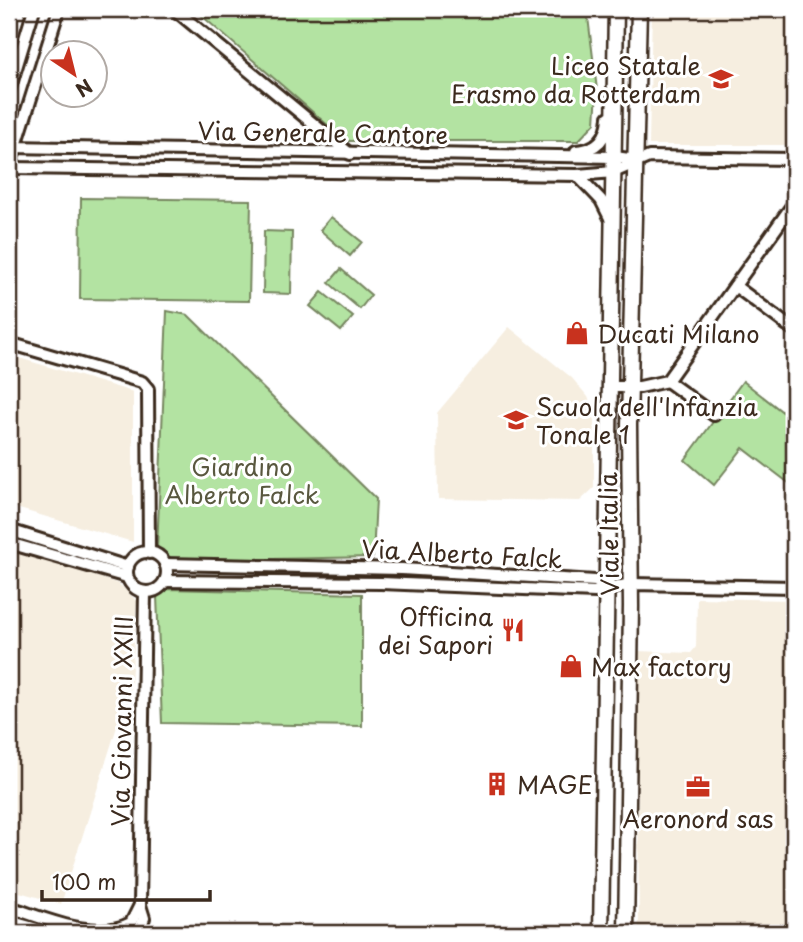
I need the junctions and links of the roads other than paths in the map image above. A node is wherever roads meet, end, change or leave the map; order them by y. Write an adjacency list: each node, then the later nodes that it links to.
1 (34, 9): 7 (street)
2 (59, 9): 8 (street)
3 (174, 9): 10 (street)
4 (616, 9): 6 (main road, Viale Italia)
5 (639, 9): 13 (main road, Viale Italia)
6 (615, 55): 11 (street, Viale Italia); 14 (main road, Viale Italia)
7 (10, 87): 8 (street)
8 (34, 90): 9 (street)
9 (12, 147): 10 (street, Via Generale Cantore); 15 (street)
10 (350, 153): 11 (street, Via Generale Cantore)
11 (553, 157): 14 (street, Via Generale Cantore)
12 (794, 159): 13 (street, Via Generale Cantore)
13 (636, 160): 14 (street, Via Generale Cantore); 24 (main road, Viale Italia)
14 (615, 164): 16 (street, Via Generale Cantore); 18 (main road, Viale Italia)
15 (9, 168): 16 (street, Via Generale Cantore)
16 (577, 175): 18 (street)
17 (794, 203): 19 (street)
18 (613, 226): 23 (main road, Viale Italia)
19 (735, 286): 20 (street); 22 (street)
20 (794, 330)
21 (9, 344): 28 (street)
22 (667, 381): 24 (street); 25 (street)
23 (610, 387): 24 (street); 34 (main road, Viale Italia)
24 (630, 387): 32 (main road, Viale Italia)
25 (714, 415)
26 (9, 530): 30 (street)
27 (9, 543): 30 (street)
28 (149, 552): 29 (street); 30 (street)
29 (164, 564): 31 (street); 34 (street, Via Alberto Falck)
30 (127, 572): 35 (street)
31 (165, 580): 34 (street, Via Alberto Falck); 35 (street)
32 (631, 584): 33 (street); 34 (street); 42 (main road, Viale Italia)
33 (794, 587)
34 (607, 588): 41 (main road, Viale Italia)
35 (145, 592): 36 (street, Via Giovanni XXIII)
36 (140, 905): 37 (street); 40 (street, Via Giovanni XXIII)
37 (9, 907)
38 (9, 921): 39 (street)
39 (51, 933)
40 (138, 933)
41 (601, 933)
42 (626, 933)

